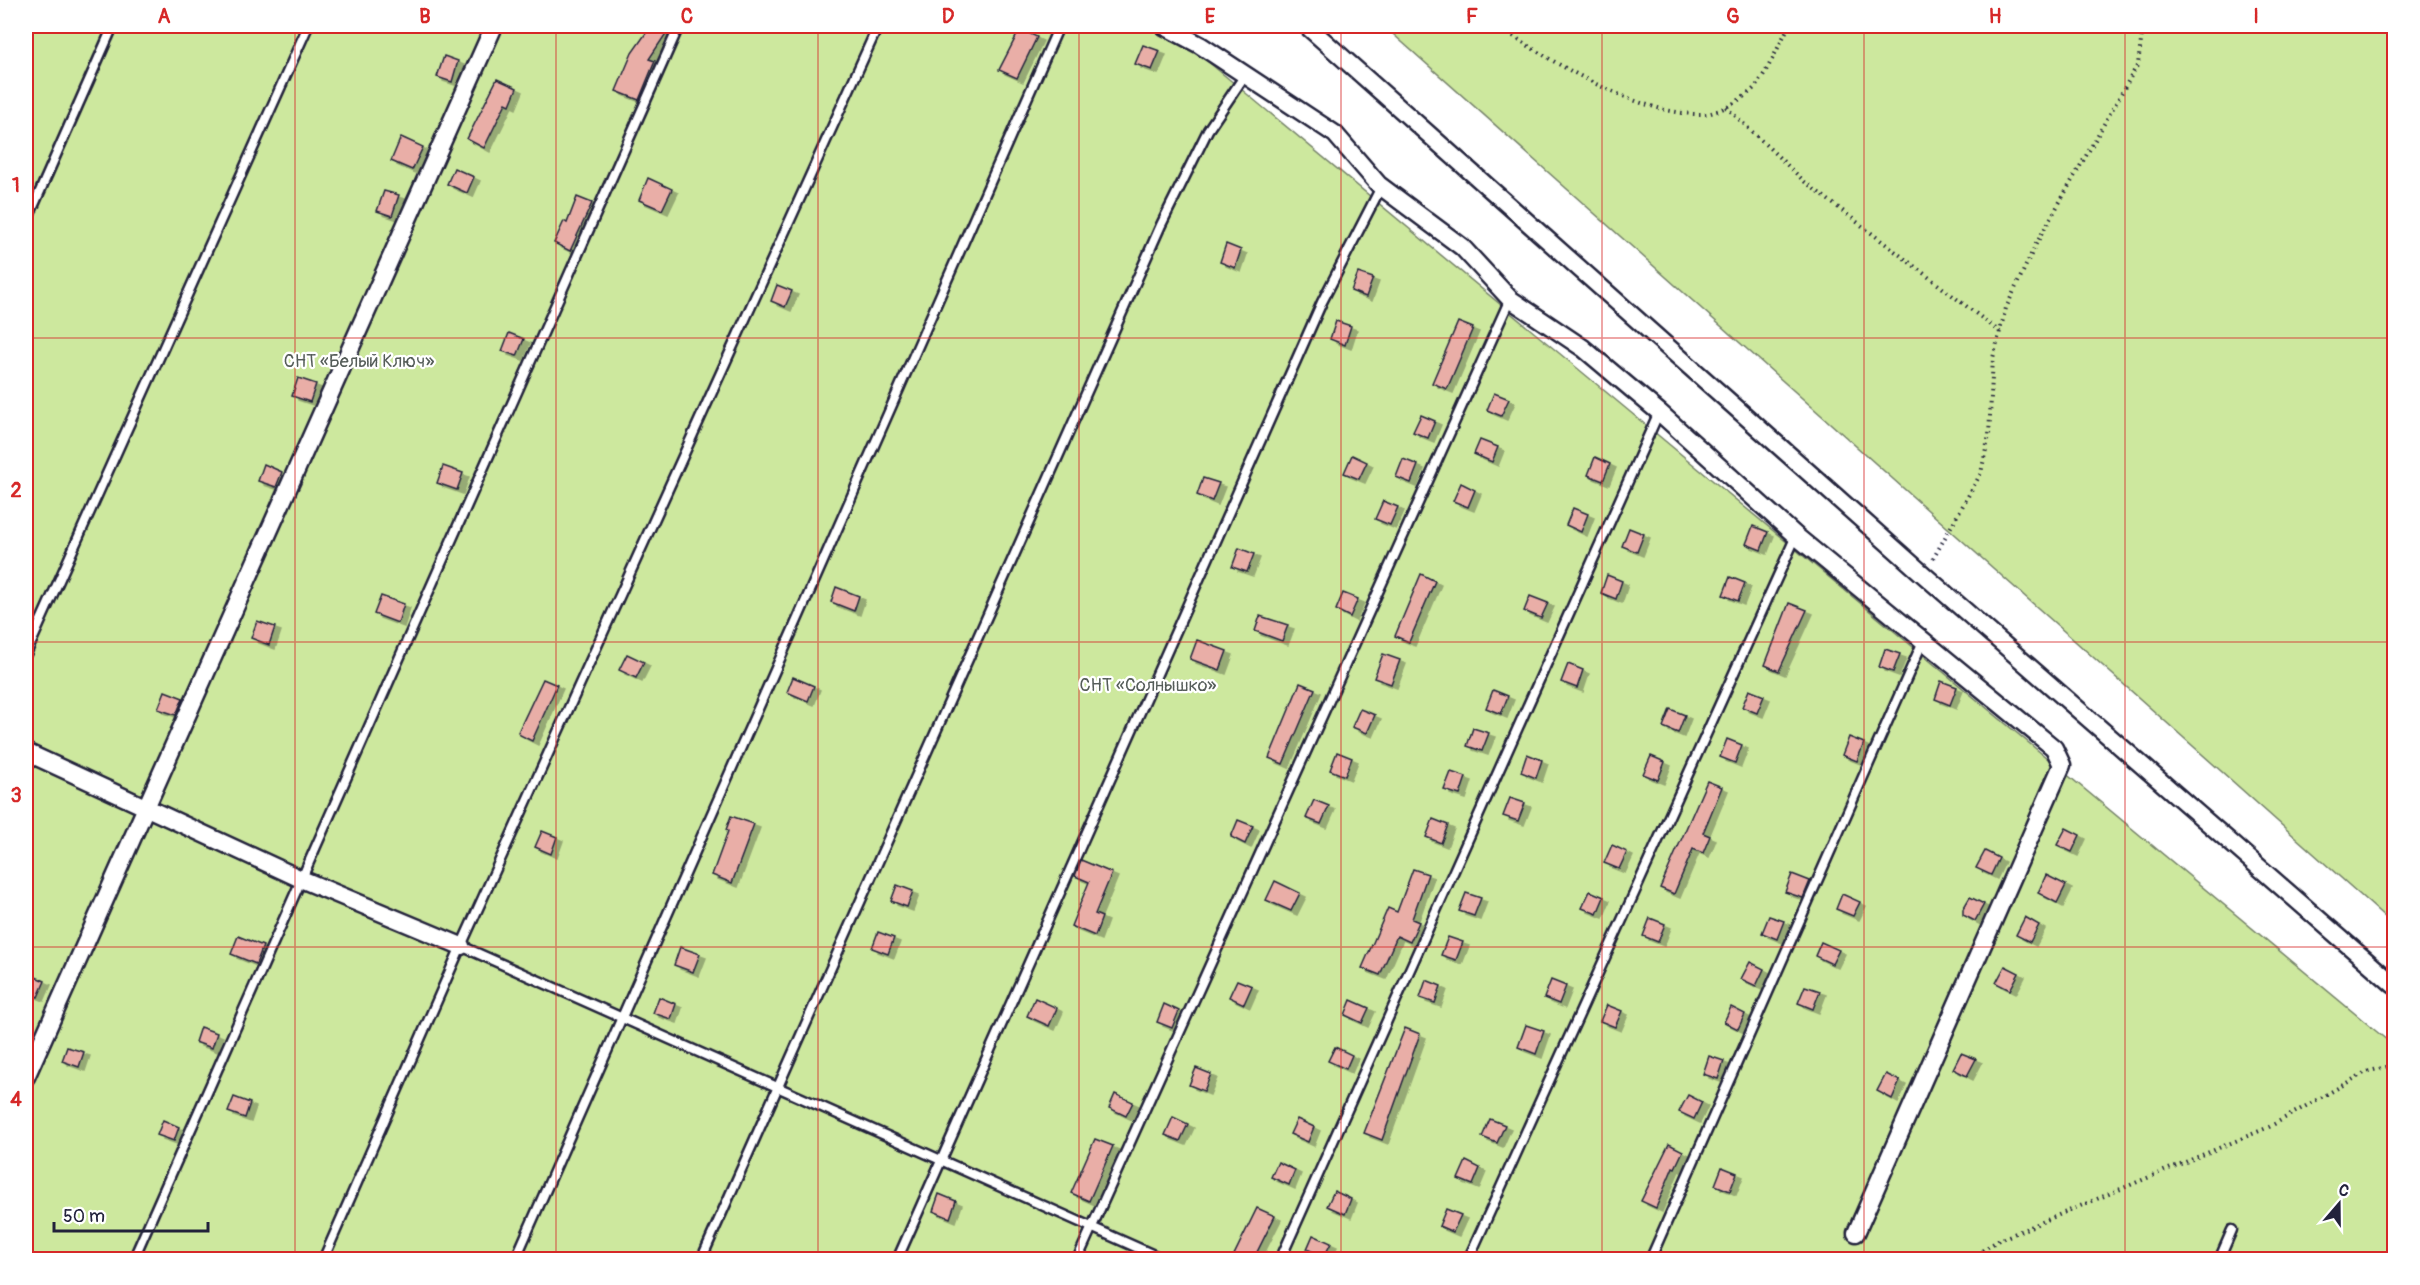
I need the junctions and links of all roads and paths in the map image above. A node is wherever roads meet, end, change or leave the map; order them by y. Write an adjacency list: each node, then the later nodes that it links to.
1 (113, 26): 15 (lane)
2 (308, 26): 22 (lane)
3 (494, 26): 24 (street)
4 (679, 26): 25 (lane)
5 (878, 26): 26 (lane)
6 (1059, 26): 28 (lane)
7 (1164, 26): 12 (street)
8 (1307, 26): 20 (street)
9 (1498, 26): 13 (path)
10 (1789, 26): 13 (path)
11 (2144, 26): 17 (path)
12 (1245, 75): 14 (street); 31 (lane)
13 (1726, 107): 17 (path)
14 (1381, 187): 16 (street); 32 (lane)
15 (26, 223)
16 (1510, 299): 18 (street); 33 (lane)
17 (2000, 332): 20 (path)
18 (1659, 412): 19 (street); 43 (lane)
19 (1796, 536): 21 (street); 44 (lane)
20 (1924, 575): 27 (street)
21 (1923, 641): 35 (street); 45 (lane)
22 (26, 654)
23 (26, 752): 24 (street)
24 (146, 806): 25 (street); 30 (street)
25 (301, 879): 26 (street); 36 (lane)
26 (461, 946): 28 (lane); 37 (lane)
27 (2394, 985)
28 (621, 1018): 31 (lane); 38 (lane)
29 (2394, 1065): 46 (path)
30 (26, 1077)
31 (777, 1087): 32 (lane); 39 (lane)
32 (941, 1160): 33 (lane); 40 (lane)
33 (1091, 1227): 41 (lane); 42 (lane)
34 (2232, 1230): 47 (lane)
35 (1856, 1233)
36 (133, 1260)
37 (322, 1260)
38 (515, 1260)
39 (701, 1260)
40 (897, 1260)
41 (1077, 1260)
42 (1165, 1260)
43 (1280, 1260)
44 (1468, 1260)
45 (1650, 1260)
46 (1967, 1260)
47 (2219, 1260)

